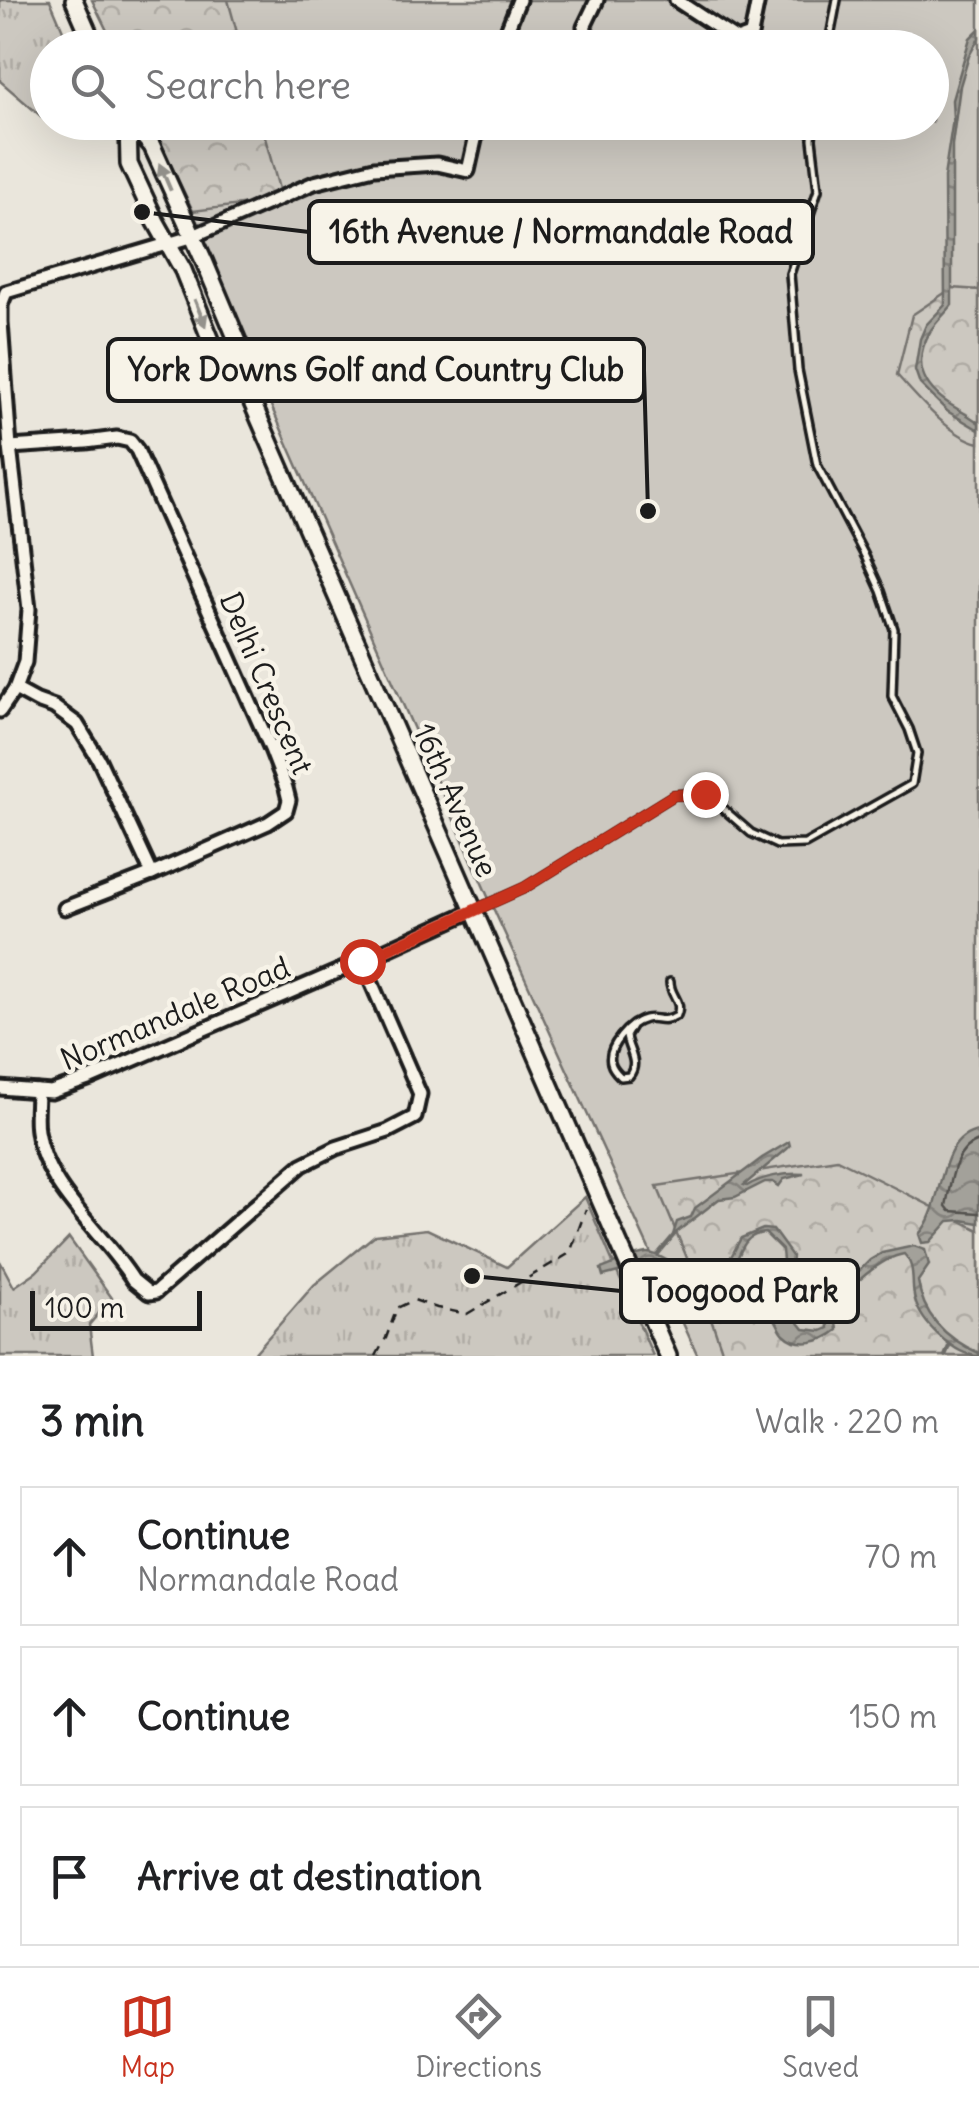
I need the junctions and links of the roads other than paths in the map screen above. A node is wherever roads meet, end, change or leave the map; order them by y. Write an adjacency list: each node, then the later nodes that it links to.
1 (74, 0): 7 (main road)
2 (519, 0): 8 (street)
3 (597, 0): 9 (street)
4 (676, 0): 10 (street)
5 (758, 0): 11 (street)
6 (837, 0): 12 (lane)
7 (87, 30)
8 (507, 30)
9 (585, 30)
10 (722, 30)
11 (751, 30)
12 (831, 30)
13 (129, 140): 18 (main road, 16th Avenue)
14 (146, 140): 17 (main road, 16th Avenue, one-way to 14)
15 (475, 140): 17 (street)
16 (812, 140): 25 (lane)
17 (191, 237): 18 (street); 19 (main road, 16th Avenue)
18 (168, 244): 19 (main road, 16th Avenue, one-way to 19); 20 (street)
19 (241, 377): 25 (main road, 16th Avenue)
20 (10, 447): 21 (street); 23 (street, Delhi Crescent)
21 (14, 689): 22 (street); 23 (street)
22 (0, 711)
23 (152, 874): 24 (street)
24 (64, 908)
25 (474, 910): 26 (street, Normandale Road); 31 (main road, 16th Avenue)
26 (362, 961): 30 (street, Normandale Road); 30 (street)
27 (670, 982): 28 (lane)
28 (632, 1026): 28 (lane)
29 (0, 1088): 30 (street, Normandale Road)
30 (36, 1092)
31 (668, 1356)

